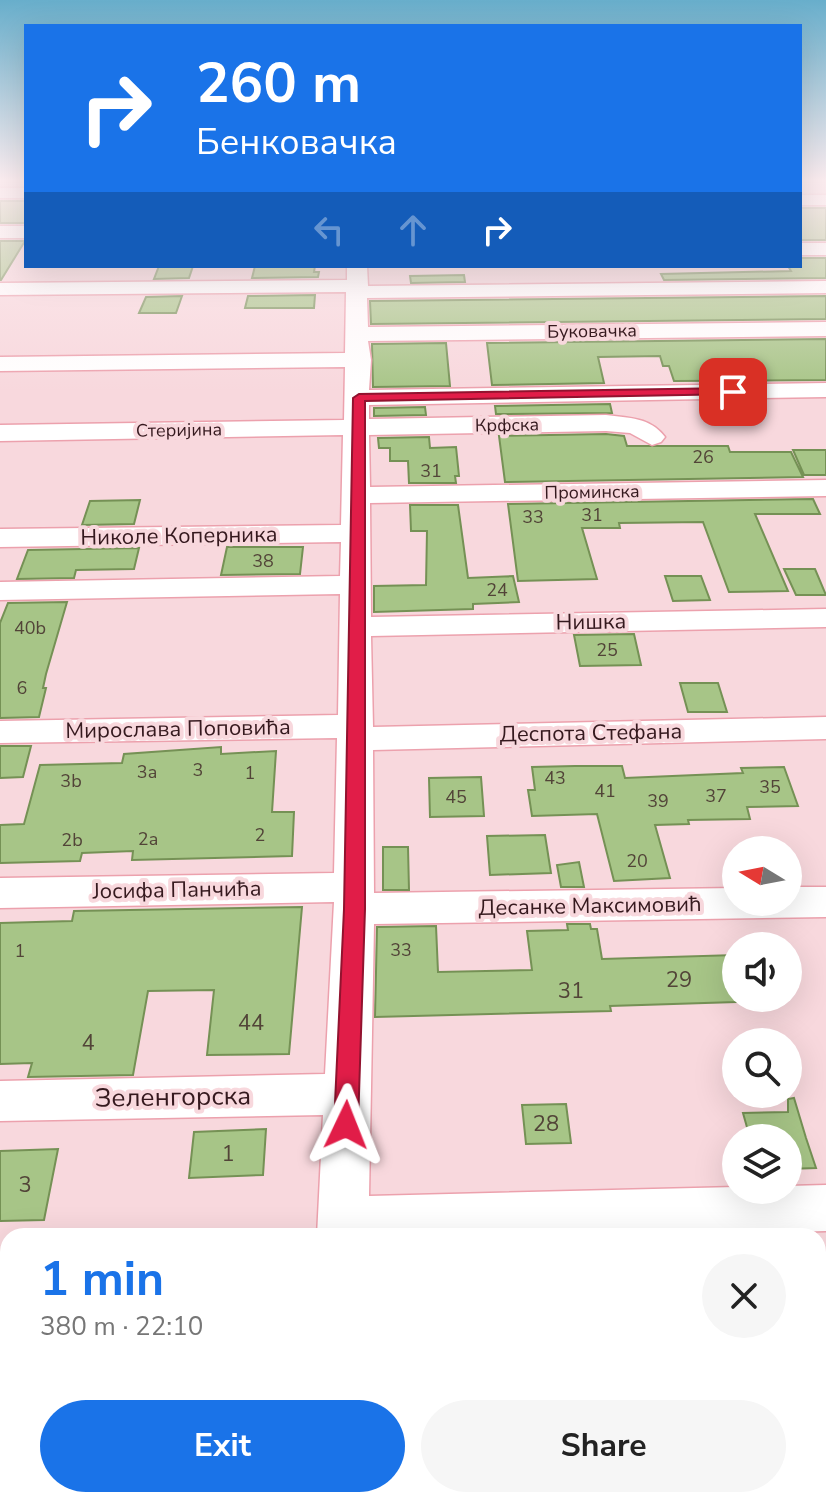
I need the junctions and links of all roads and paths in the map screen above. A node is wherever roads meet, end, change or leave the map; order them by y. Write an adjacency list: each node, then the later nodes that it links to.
1 (358, 281): 2 (street); 3 (street); 5 (street)
2 (826, 287)
3 (0, 289)
4 (826, 329): 5 (street, Буковачка)
5 (359, 347): 6 (street, Буковачка); 8 (street)
6 (0, 364)
7 (826, 390): 8 (street)
8 (359, 412): 9 (street, Стеријина); 10 (street, Крфска); 12 (street)
9 (0, 433)
10 (652, 437)
11 (826, 488): 12 (street, Проминска)
12 (357, 495): 13 (street)
13 (357, 533): 14 (street, Николе Коперника); 15 (street)
14 (0, 538)
15 (357, 585): 16 (street); 18 (street)
16 (0, 591)
17 (826, 618): 18 (street, Нишка)
18 (355, 627): 21 (street)
19 (826, 728): 21 (street, Деспота Стефана)
20 (0, 732): 21 (street, Мирослава Поповића)
21 (356, 733): 23 (street)
22 (0, 893): 23 (street, Јосифа Панчића)
23 (354, 898): 24 (street, Десанке Максимовић); 25 (street)
24 (826, 902)
25 (347, 1094): 26 (street, Зеленгорска); 28 (street)
26 (0, 1101)
27 (826, 1208): 28 (street)
28 (343, 1228)

